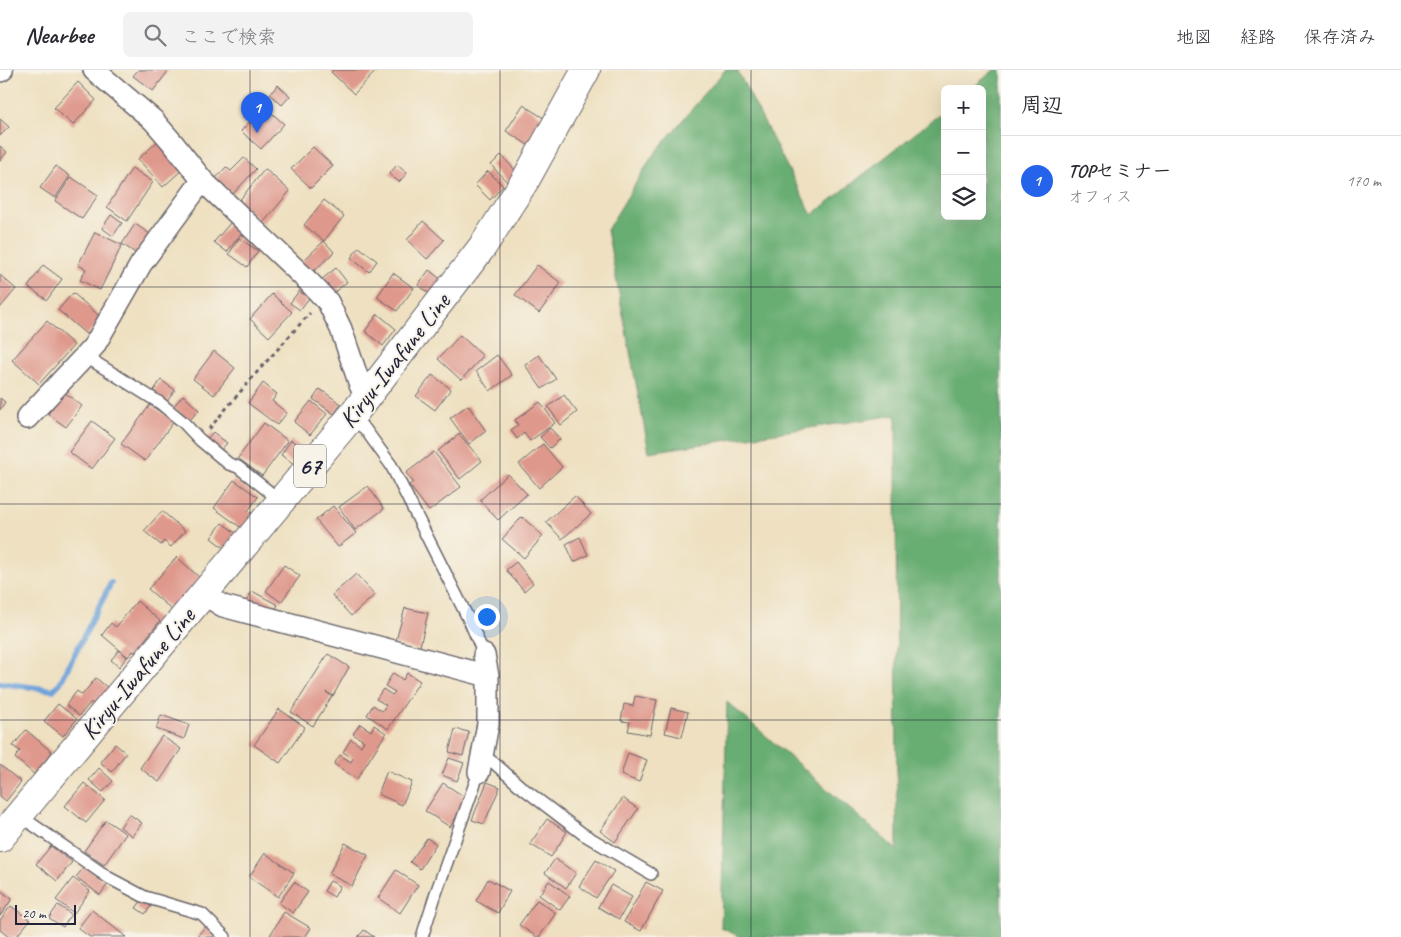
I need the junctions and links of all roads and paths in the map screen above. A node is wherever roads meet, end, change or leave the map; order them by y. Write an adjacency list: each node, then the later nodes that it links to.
1 (94, 70): 3 (street)
2 (586, 70): 6 (main road, Kiryu-Iwafune Line / 67)
3 (203, 181): 4 (street); 5 (street)
4 (324, 298): 6 (street); 8 (path)
5 (85, 356): 7 (street); 8 (lane)
6 (359, 406): 9 (main road, Kiryu-Iwafune Line / 67); 11 (lane)
7 (27, 418)
8 (200, 440): 9 (lane)
9 (281, 501): 10 (main road, Kiryu-Iwafune Line / 67)
10 (203, 594): 12 (street); 14 (main road, Kiryu-Iwafune Line / 67)
11 (484, 654): 12 (street)
12 (488, 676): 13 (street)
13 (480, 763): 16 (lane); 18 (lane)
14 (19, 815): 15 (main road, Kiryu-Iwafune Line / 67); 17 (lane)
15 (0, 838)
16 (651, 874)
17 (224, 937)
18 (422, 937)

